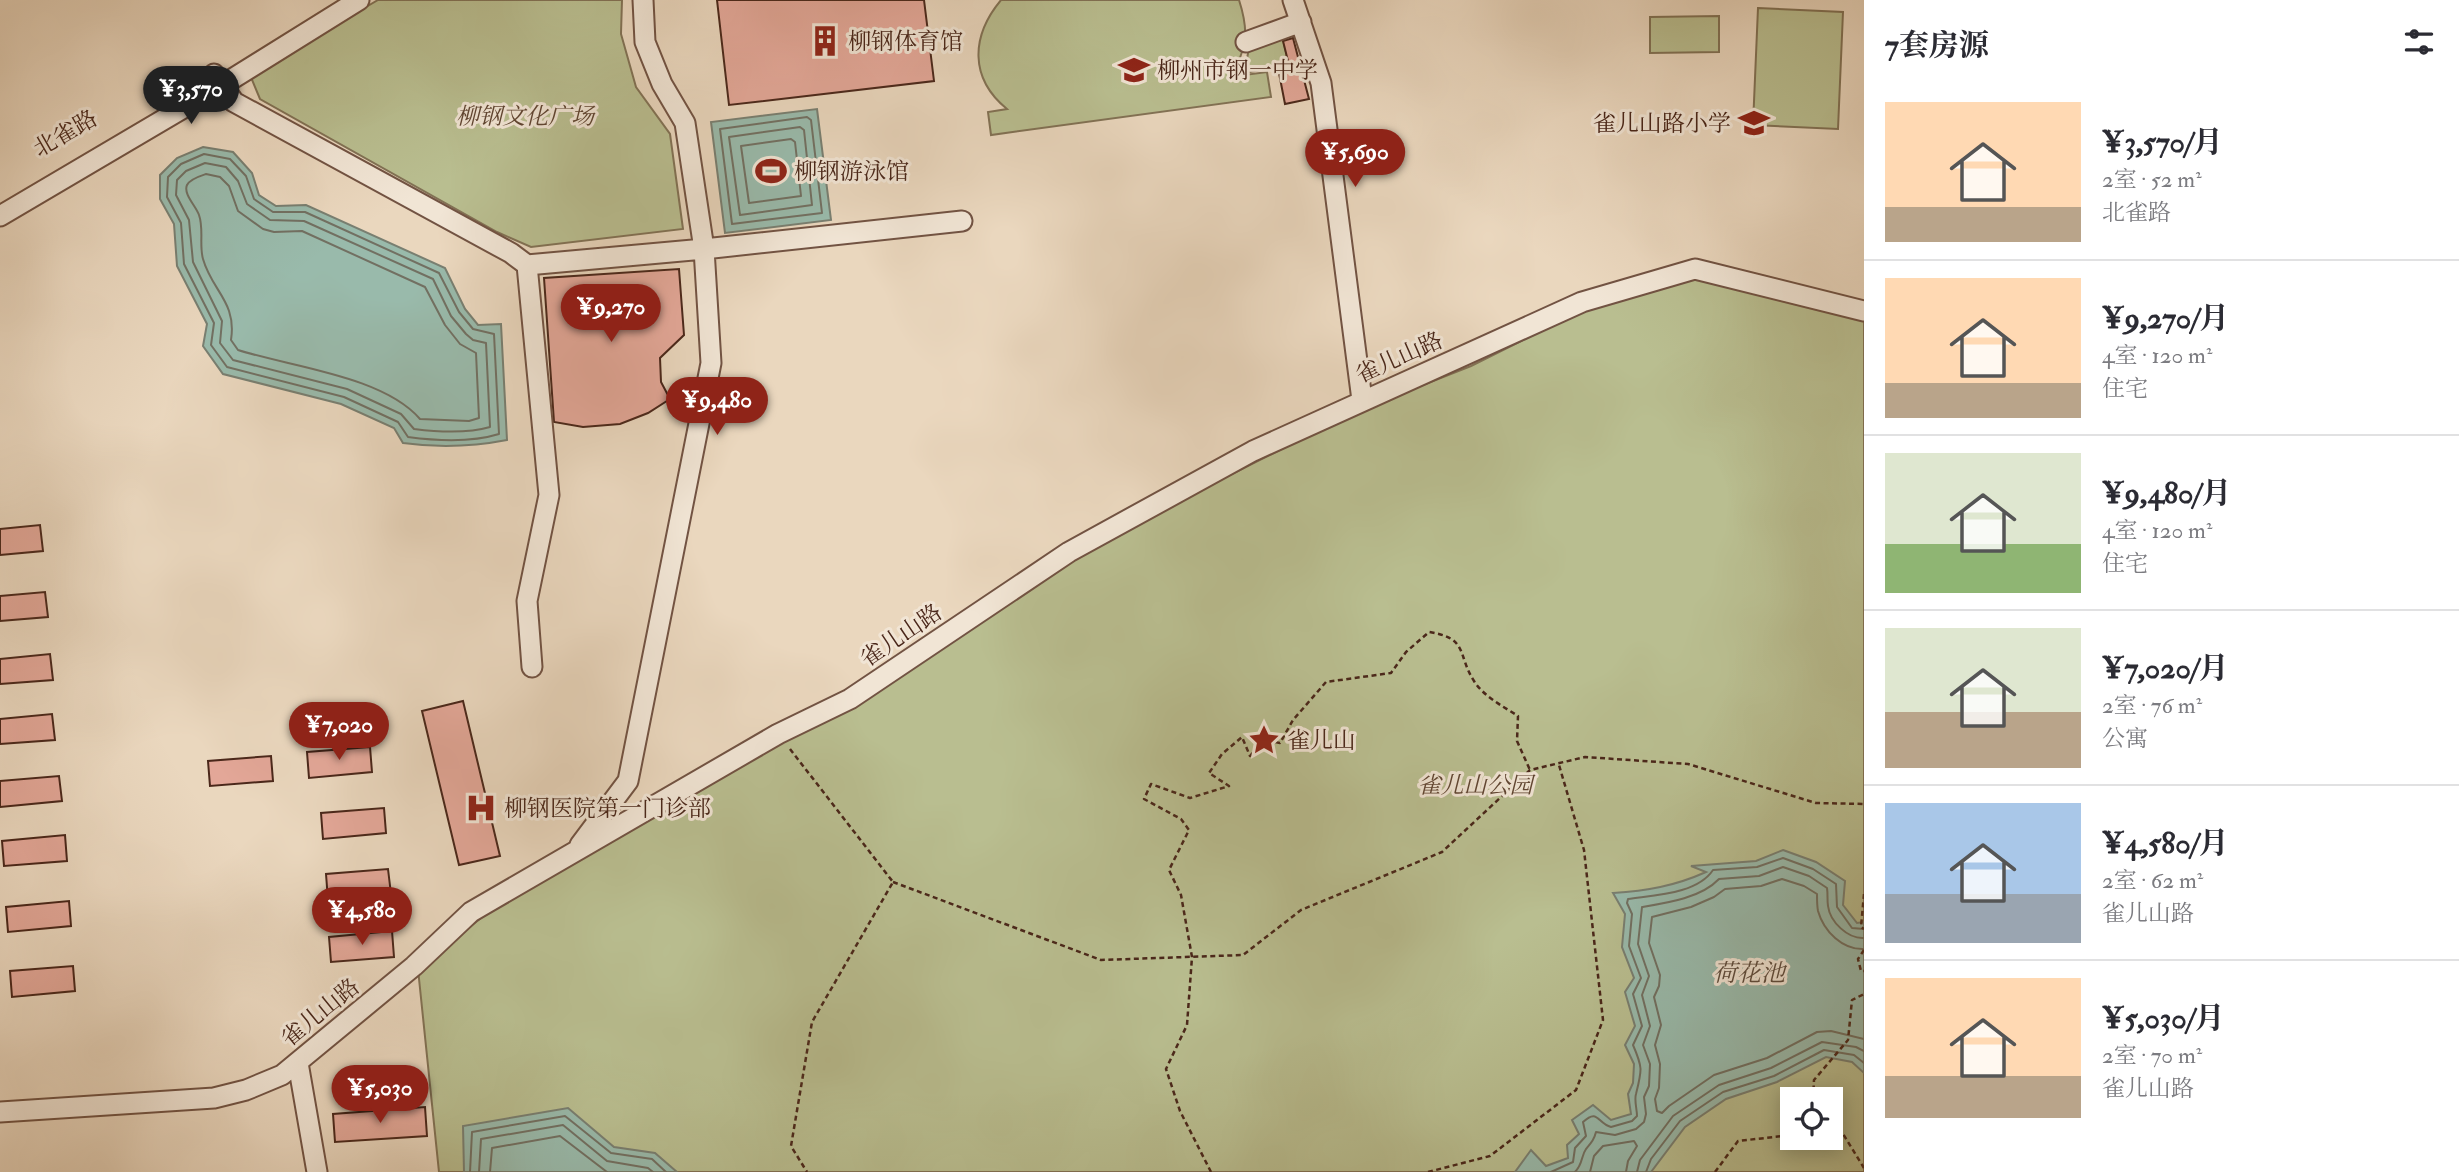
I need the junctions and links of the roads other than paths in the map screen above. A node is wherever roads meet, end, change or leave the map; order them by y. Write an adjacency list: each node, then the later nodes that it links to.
1 (335, 0): 7 (street, 北雀路)
2 (359, 0): 7 (street, 北雀路)
3 (643, 0): 11 (street)
4 (1293, 0): 5 (street)
5 (1301, 22): 6 (street); 14 (street)
6 (1245, 42)
7 (218, 80): 8 (street, 北雀路); 9 (street, 北雀路); 12 (street)
8 (0, 201)
9 (0, 216)
10 (962, 221): 11 (street)
11 (704, 249): 12 (street); 16 (street)
12 (527, 265): 15 (street)
13 (1864, 311): 14 (street, 雀儿山路)
14 (1362, 400): 16 (street, 雀儿山路)
15 (532, 667)
16 (575, 851): 17 (street, 雀儿山路)
17 (298, 1063): 18 (street, 雀儿山路); 19 (street)
18 (0, 1112)
19 (317, 1172)

